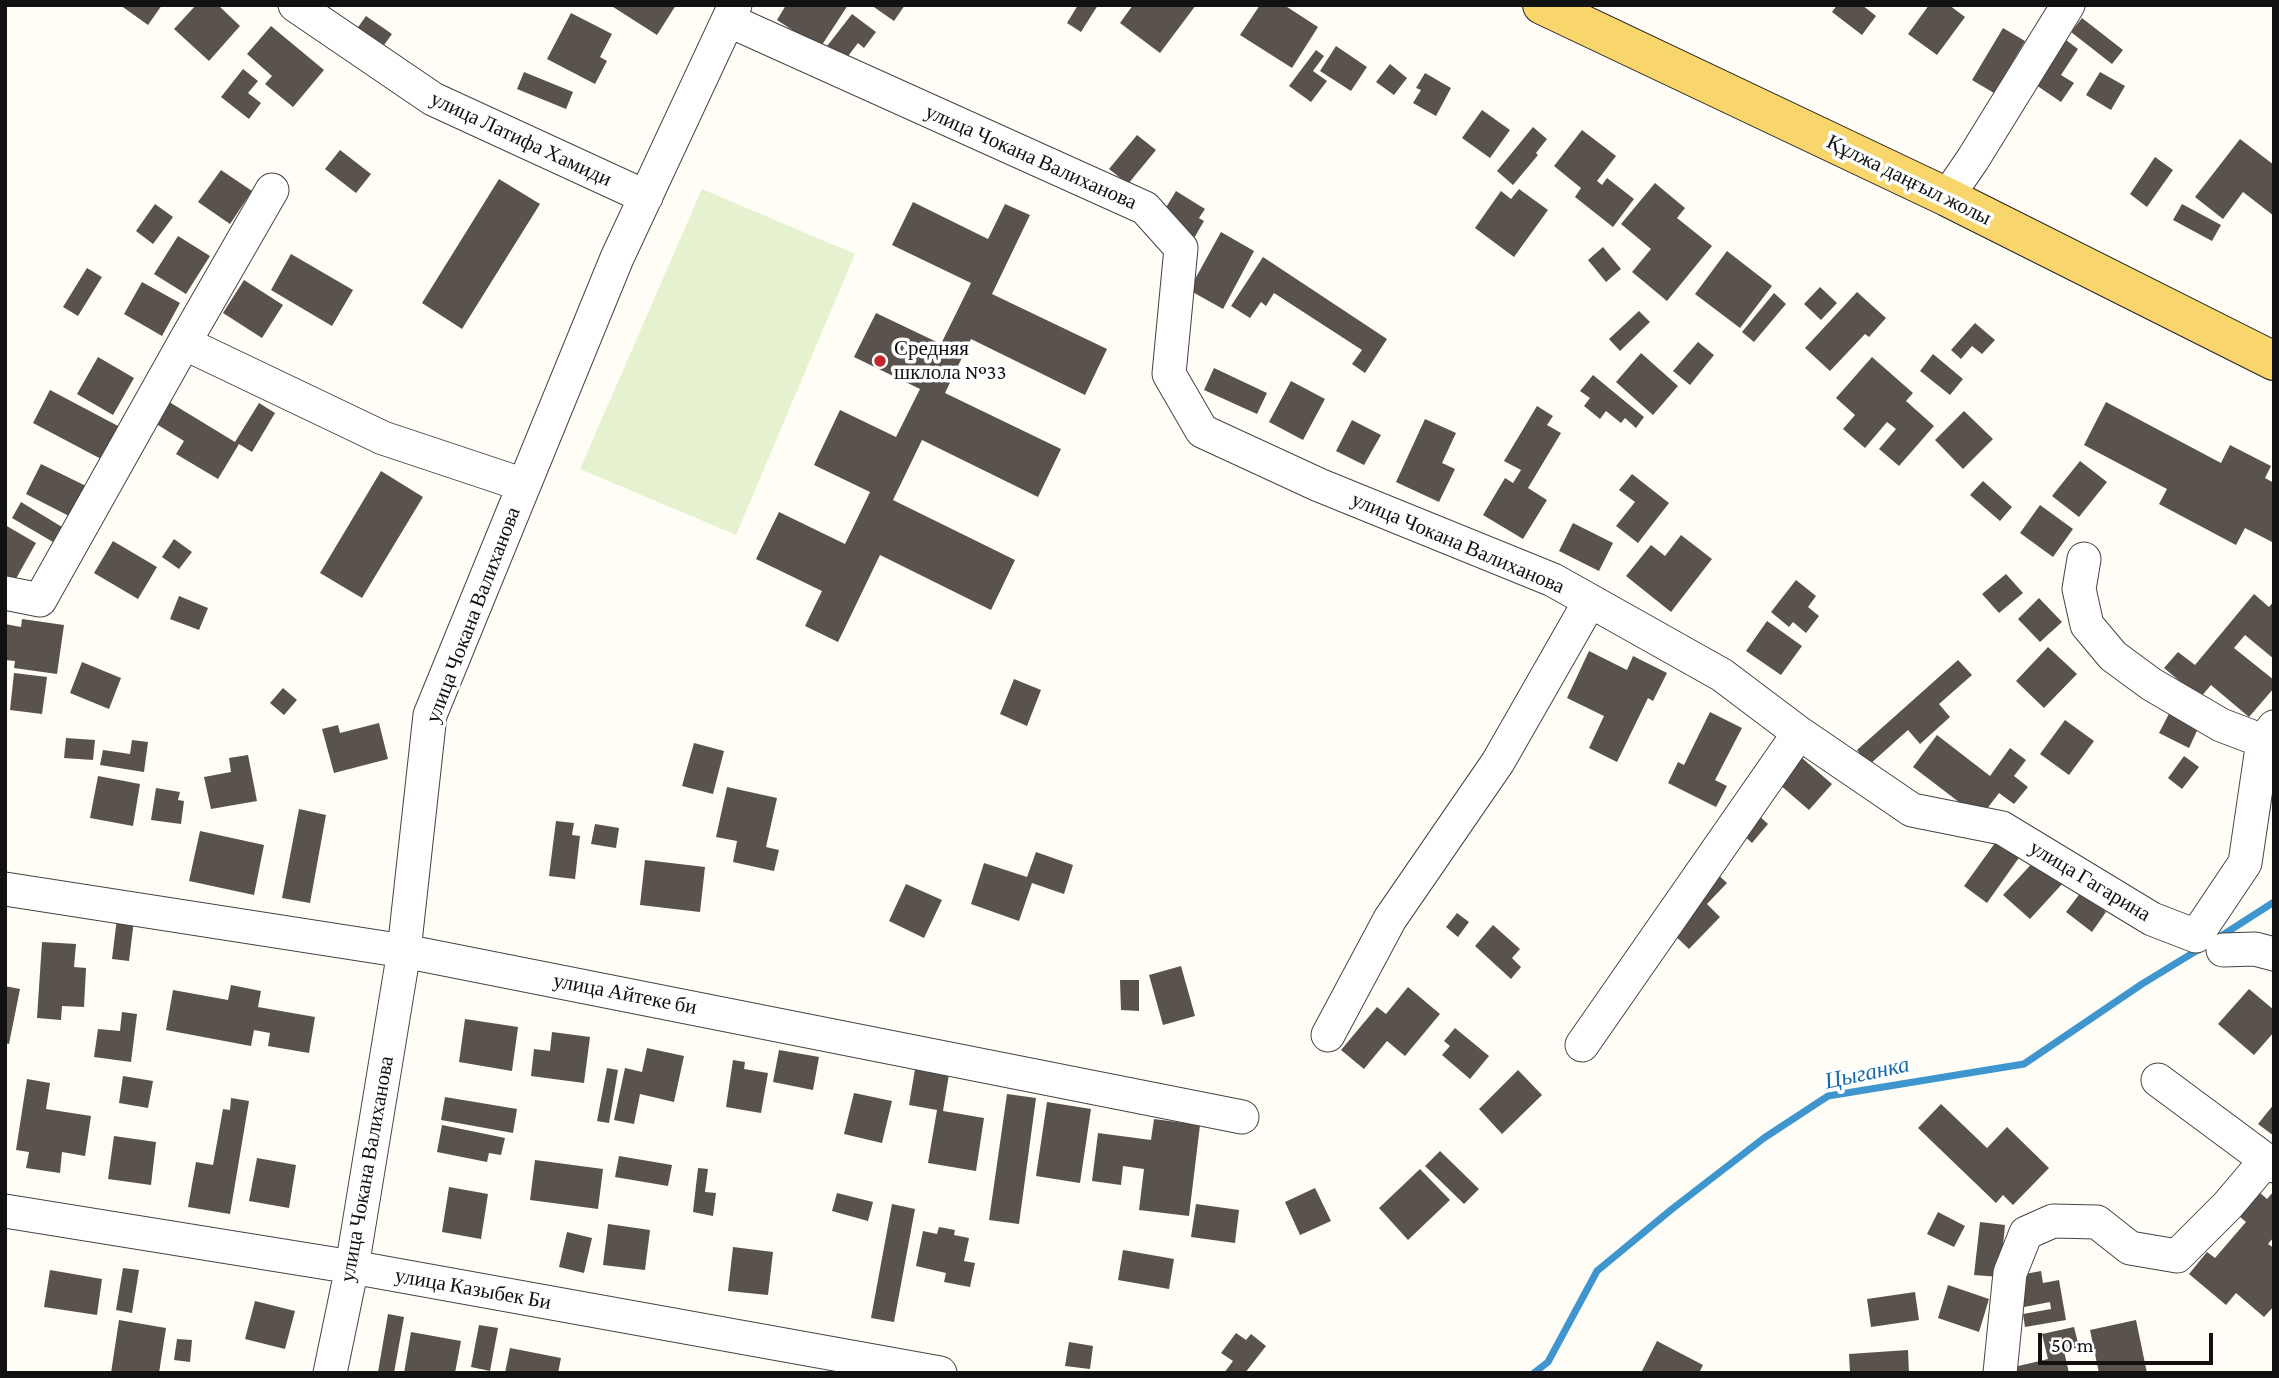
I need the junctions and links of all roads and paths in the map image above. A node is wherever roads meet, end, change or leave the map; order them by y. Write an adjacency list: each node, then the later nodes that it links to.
1 (295, 5): 6 (street, улица Латифа Хамиди)
2 (1542, 5): 7 (main road, Құлжа даңғыл жолы)
3 (2068, 5): 7 (street)
4 (731, 13): 6 (street, улица Чокана Валиханова); 13 (street, улица Чокана Валиханова)
5 (272, 190): 8 (street)
6 (646, 197): 10 (street, улица Чокана Валиханова)
7 (1947, 197): 9 (main road, Құлжа даңғыл жолы)
8 (184, 343): 10 (street); 12 (street)
9 (2274, 362)
10 (524, 485): 18 (street, улица Чокана Валиханова)
11 (2084, 559): 15 (street, улица Гагарина)
12 (5, 593)
13 (1590, 601): 14 (street, улица Чокана Валиханова); 20 (street, улица Чокана Валиханова)
14 (1799, 733): 15 (street, улица Гагарина); 21 (street)
15 (2268, 734)
16 (5, 889): 18 (street, улица Айтеке би)
17 (2223, 950): 19 (street)
18 (404, 951): 23 (street, улица Айтеке би); 26 (street, улица Чокана Валиханова)
19 (2274, 954)
20 (1328, 1035)
21 (1582, 1045)
22 (2158, 1080): 24 (street)
23 (1241, 1117)
24 (2270, 1163): 29 (street)
25 (5, 1211): 26 (street, улица Казыбек Би)
26 (352, 1267): 27 (street, улица Чокана Валиханова); 28 (street, улица Казыбек Би)
27 (330, 1373)
28 (940, 1373)
29 (2000, 1373)

